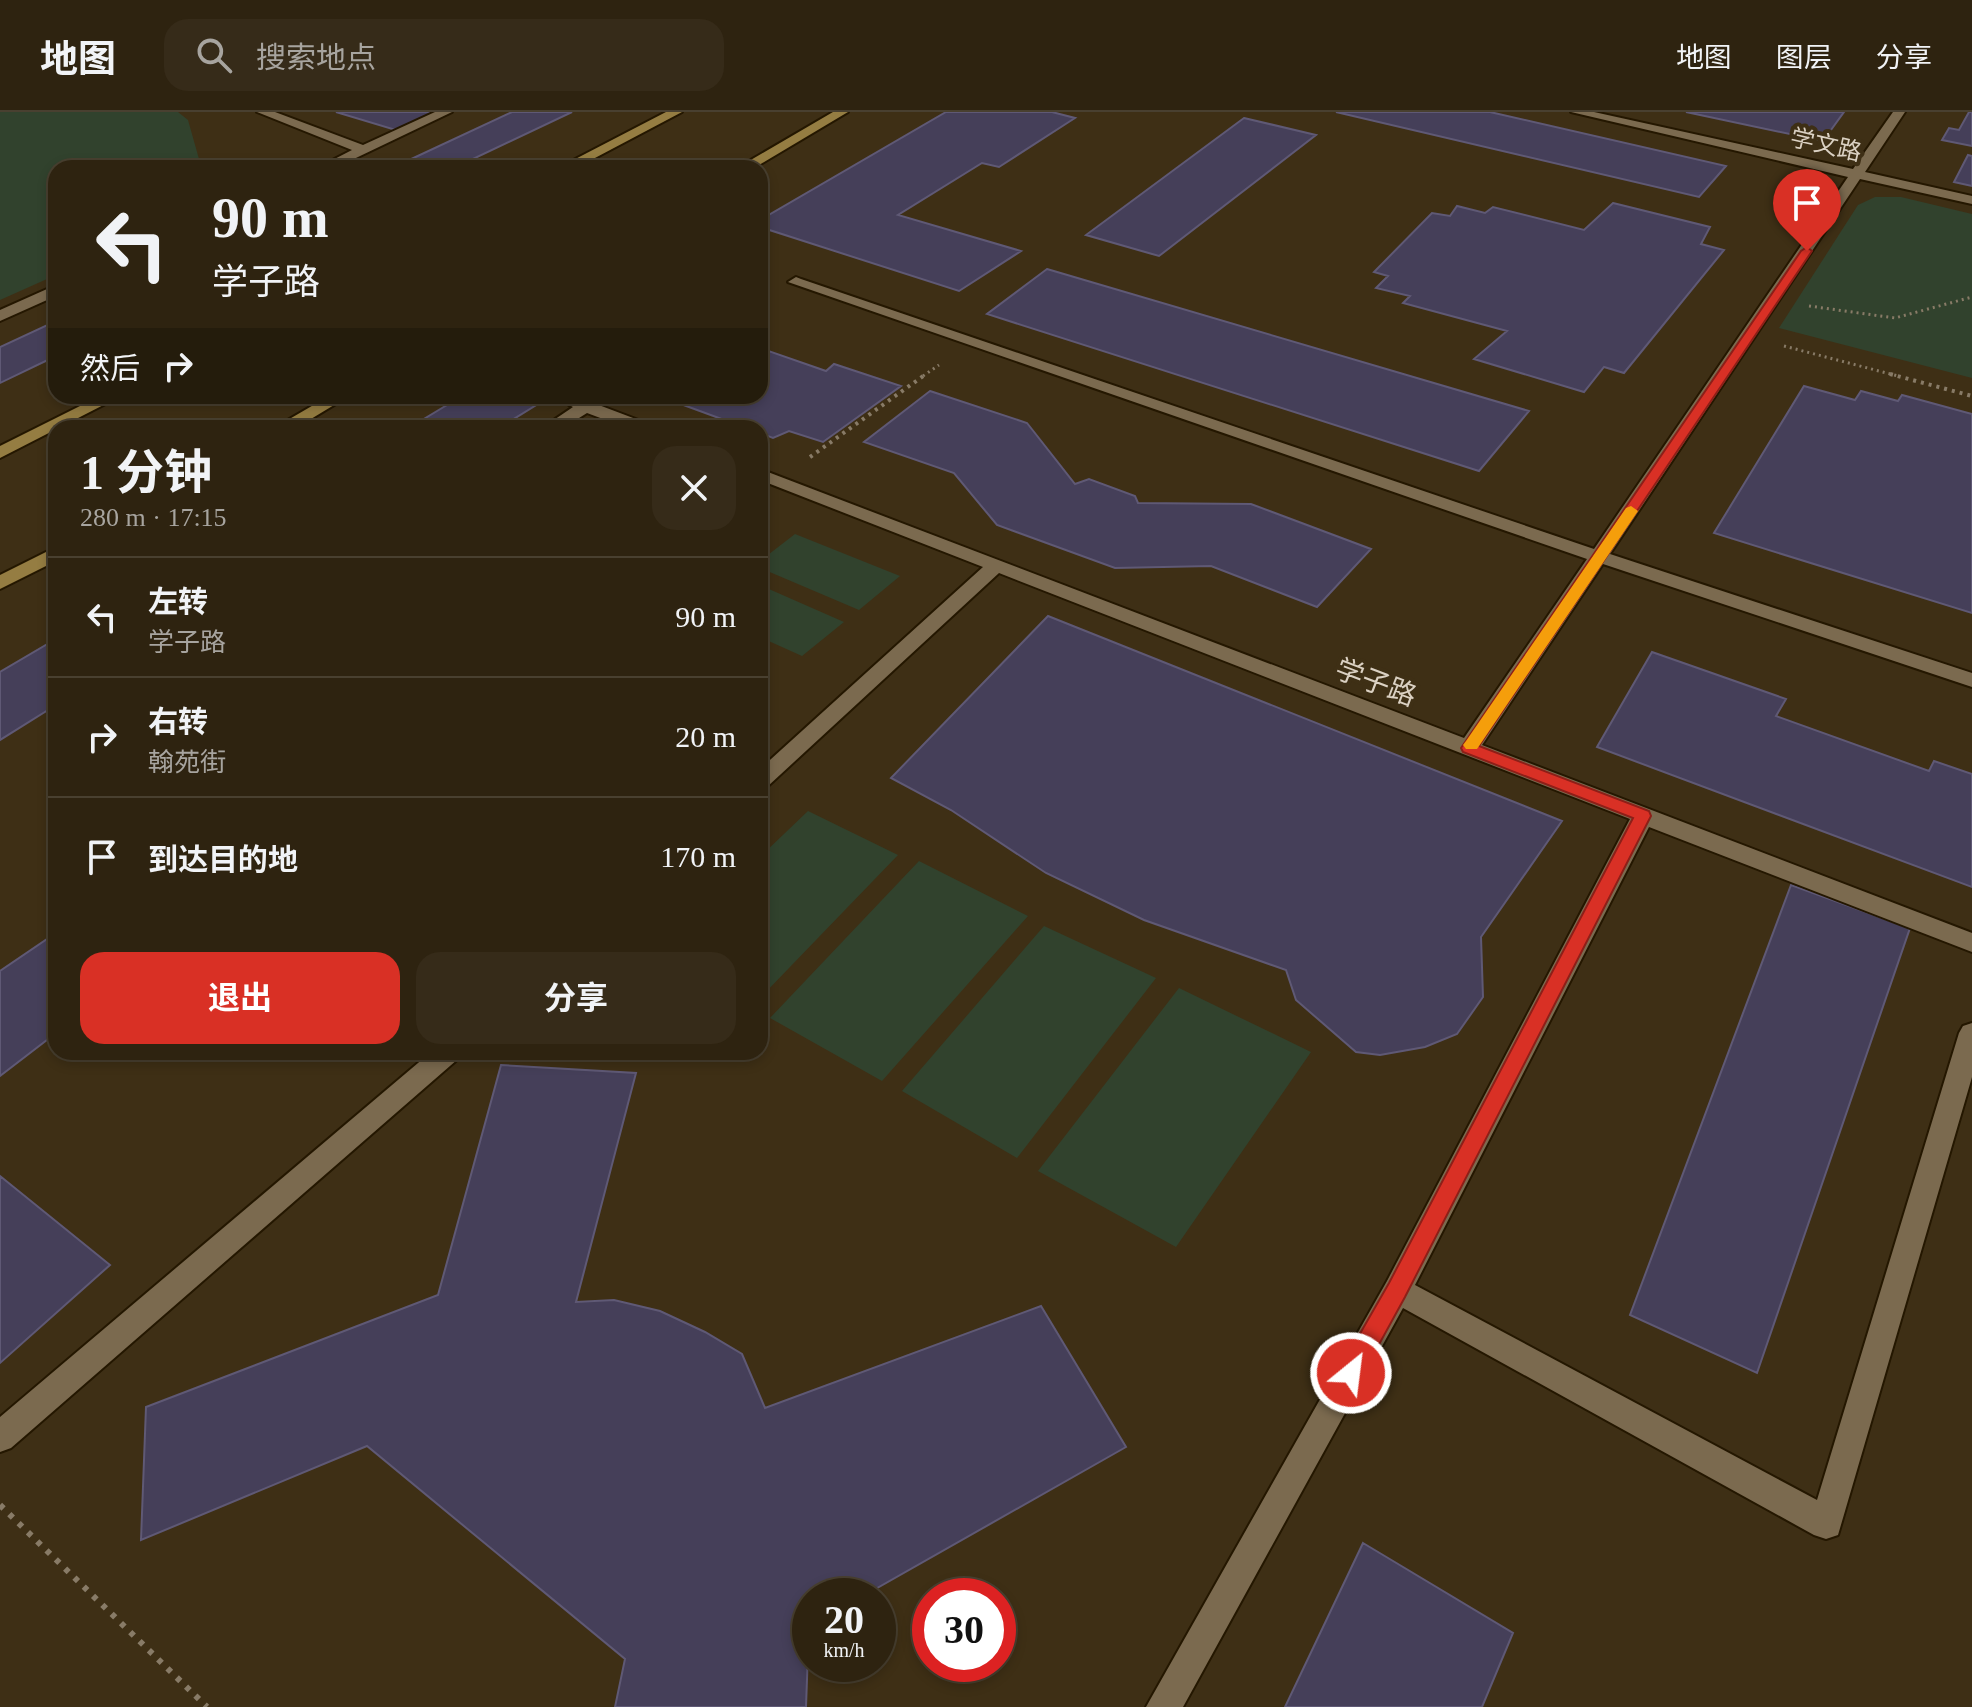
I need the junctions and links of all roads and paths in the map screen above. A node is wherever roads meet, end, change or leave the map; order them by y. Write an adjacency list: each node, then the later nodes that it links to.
1 (263, 112): 7 (street)
2 (446, 112): 7 (street)
3 (676, 112): 9 (main road)
4 (842, 112): 10 (main road)
5 (1577, 112): 11 (street, 学文路)
6 (1899, 112): 11 (street)
7 (363, 150): 8 (street)
8 (341, 160)
9 (581, 160)
10 (758, 160)
11 (1858, 174): 12 (street, 学文路); 16 (street)
12 (1972, 200)
13 (796, 282): 19 (street)
14 (48, 294): 17 (street)
15 (1972, 297): 16 (path)
16 (1772, 301): 18 (street)
17 (0, 316)
18 (1749, 337): 20 (path); 33 (street)
19 (972, 341): 31 (path); 33 (street)
20 (1972, 396)
21 (97, 404): 25 (main road)
22 (326, 404): 26 (main road)
23 (581, 404): 24 (street)
24 (586, 406): 27 (street); 28 (street)
25 (65, 420)
26 (298, 420)
27 (564, 420)
28 (622, 420)
29 (48, 429): 30 (main road)
30 (0, 453)
31 (769, 477): 34 (street, 学子路)
32 (48, 557): 35 (main road)
33 (1600, 557): 36 (street); 37 (street)
34 (997, 565): 37 (street, 学子路); 38 (street)
35 (0, 583)
36 (1972, 680)
37 (1469, 748): 39 (street, 学子路)
38 (768, 774)
39 (1643, 816): 40 (street, 学子路); 43 (street)
40 (1972, 943)
41 (1972, 1033): 43 (street)
42 (440, 1060): 44 (street)
43 (1397, 1290): 47 (street)
44 (0, 1437)
45 (0, 1505): 46 (path)
46 (207, 1707)
47 (1164, 1707)

